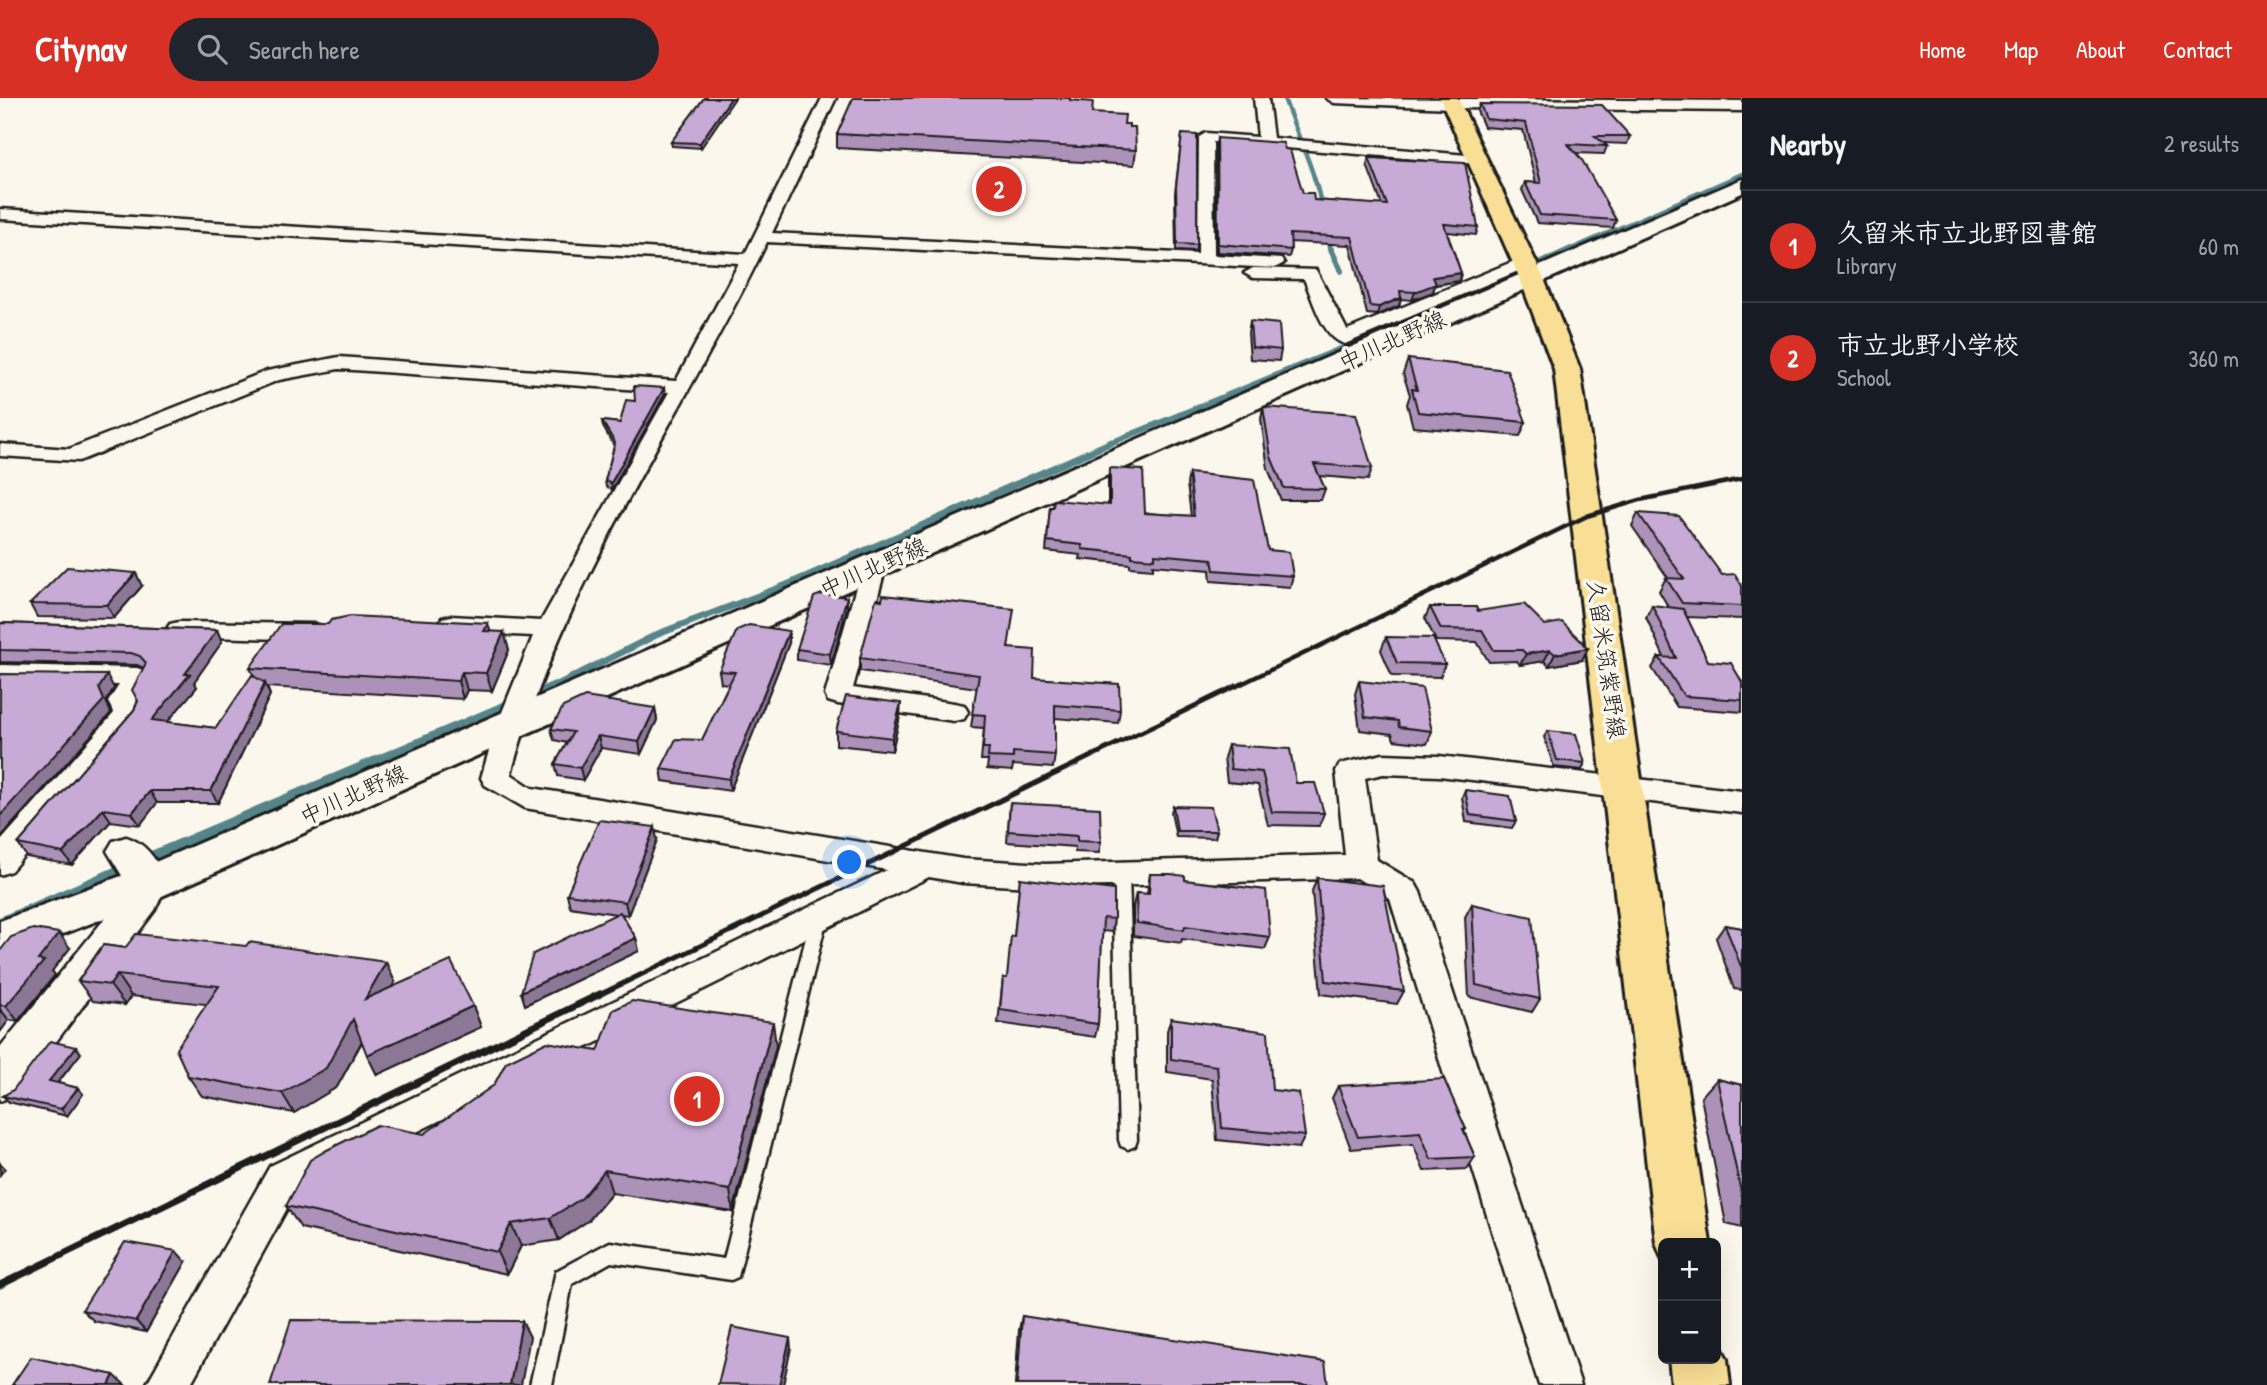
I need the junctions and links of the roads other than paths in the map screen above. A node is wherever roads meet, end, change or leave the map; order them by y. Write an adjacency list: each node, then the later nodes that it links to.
1 (829, 98): 10 (street)
2 (1261, 98): 6 (street)
3 (1334, 98): 4 (street)
4 (1450, 100): 5 (street); 7 (main road, 久留米筑紫野線)
5 (1742, 106)
6 (1266, 142): 7 (street); 13 (street)
7 (1478, 160): 15 (main road, 久留米筑紫野線)
8 (1742, 185): 15 (main road, 中川北野線)
9 (0, 214): 11 (street)
10 (762, 237): 11 (street); 12 (street)
11 (750, 259): 16 (street)
12 (1164, 259): 13 (street); 15 (street)
13 (1206, 261): 14 (street)
14 (1275, 263)
15 (1528, 269): 18 (main road, 中川北野線); 26 (main road, 久留米筑紫野線)
16 (682, 387): 17 (street); 21 (street)
17 (0, 450)
18 (874, 566): 24 (main road, 中川北野線); 25 (street)
19 (429, 623): 21 (street)
20 (338, 627): 22 (street)
21 (546, 629): 24 (street)
22 (158, 630)
23 (0, 674): 28 (street)
24 (515, 708): 29 (street); 31 (main road, 中川北野線)
25 (954, 712)
26 (1625, 789): 27 (street); 30 (street); 37 (main road, 久留米筑紫野線)
27 (1742, 802)
28 (0, 863)
29 (927, 864): 32 (street); 33 (street)
30 (1363, 866): 32 (street); 41 (street)
31 (138, 869): 34 (main road, 中川北野線); 35 (street)
32 (1121, 874): 36 (lane)
33 (820, 918): 39 (street); 40 (lane)
34 (0, 940)
35 (0, 1081)
36 (1128, 1140)
37 (1682, 1238)
38 (1699, 1364): 42 (main road)
39 (167, 1385)
40 (541, 1385)
41 (1560, 1385)
42 (1701, 1385)

